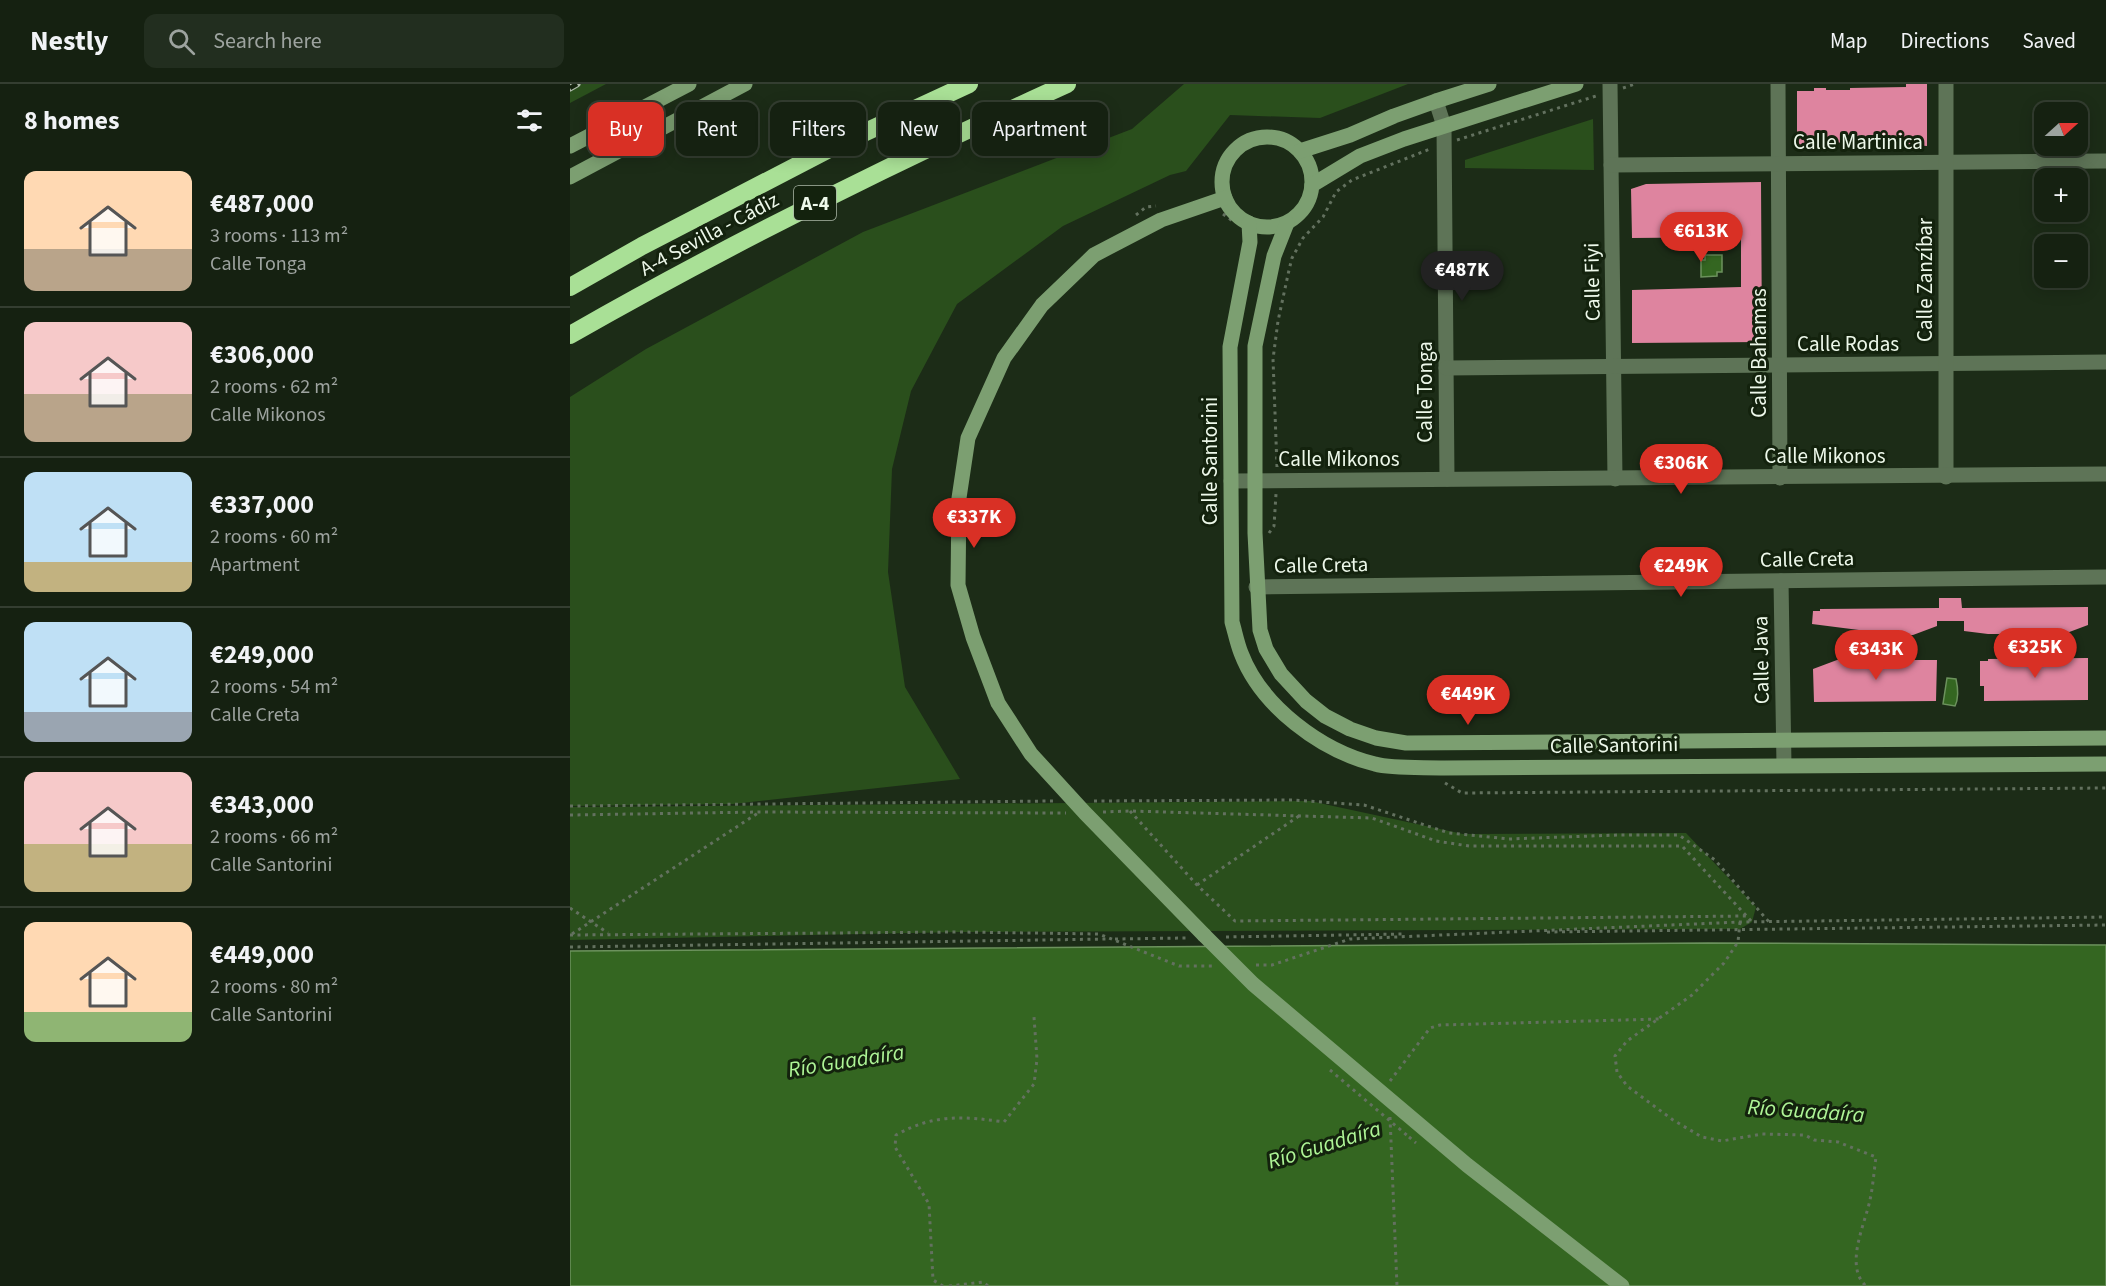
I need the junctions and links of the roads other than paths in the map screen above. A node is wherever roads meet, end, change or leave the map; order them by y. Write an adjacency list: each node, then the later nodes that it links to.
1 (689, 84): 12 (street)
2 (745, 84): 18 (street)
3 (969, 84): 23 (highway, A-4 Sevilla - Cádiz / A-4)
4 (1067, 84): 24 (highway, A-4 Sevilla - Cádiz / A-4)
5 (1489, 84): 10 (street)
6 (1576, 84): 11 (street)
7 (1610, 84): 17 (street, Calle Fiyi)
8 (1778, 84): 16 (street, Calle Bahamas)
9 (1946, 84): 15 (street, Calle Zanzíbar)
10 (1436, 101): 11 (street, Calle Tonga); 13 (street)
11 (1444, 126): 19 (street); 29 (street, Calle Tonga)
12 (570, 146)
13 (1300, 151): 19 (street); 20 (street)
14 (2106, 161): 15 (street, Calle Martinica)
15 (1946, 163): 16 (street, Calle Martinica); 26 (street, Calle Zanzíbar)
16 (1779, 164): 17 (street, Calle Martinica); 27 (street, Calle Bahamas)
17 (1611, 165): 28 (street, Calle Fiyi)
18 (570, 177)
19 (1312, 185): 21 (street)
20 (1222, 205): 22 (street); 44 (street, bridge)
21 (1287, 223): 22 (street); 35 (street, Calle Santorini)
22 (1244, 224): 36 (street, Calle Santorini)
23 (570, 287)
24 (570, 335)
25 (2106, 362): 26 (street, Calle Rodas)
26 (1946, 364): 27 (street, Calle Rodas); 31 (street, Calle Zanzíbar)
27 (1780, 365): 28 (street, Calle Rodas); 32 (street, Calle Bahamas)
28 (1614, 366): 29 (street, Calle Rodas); 34 (street, Calle Fiyi)
29 (1446, 368): 33 (street, Calle Tonga)
30 (2106, 474): 31 (street, Calle Mikonos)
31 (1946, 477): 32 (street, Calle Mikonos)
32 (1780, 478): 34 (street, Calle Mikonos)
33 (1447, 479): 34 (street, Calle Mikonos); 35 (street, Calle Mikonos)
34 (1615, 479)
35 (1256, 480): 36 (street, Calle Mikonos); 39 (street, Calle Santorini)
36 (1231, 481): 43 (street, Calle Santorini)
37 (2106, 577): 38 (street, Calle Creta)
38 (1781, 581): 39 (street, Calle Creta); 41 (street, Calle Java)
39 (1257, 587): 41 (street, Calle Santorini)
40 (2106, 738): 41 (street, Calle Santorini)
41 (1784, 739): 43 (street, Calle Java)
42 (2106, 764): 43 (street, Calle Santorini)
43 (1784, 765)
44 (1622, 1286)

